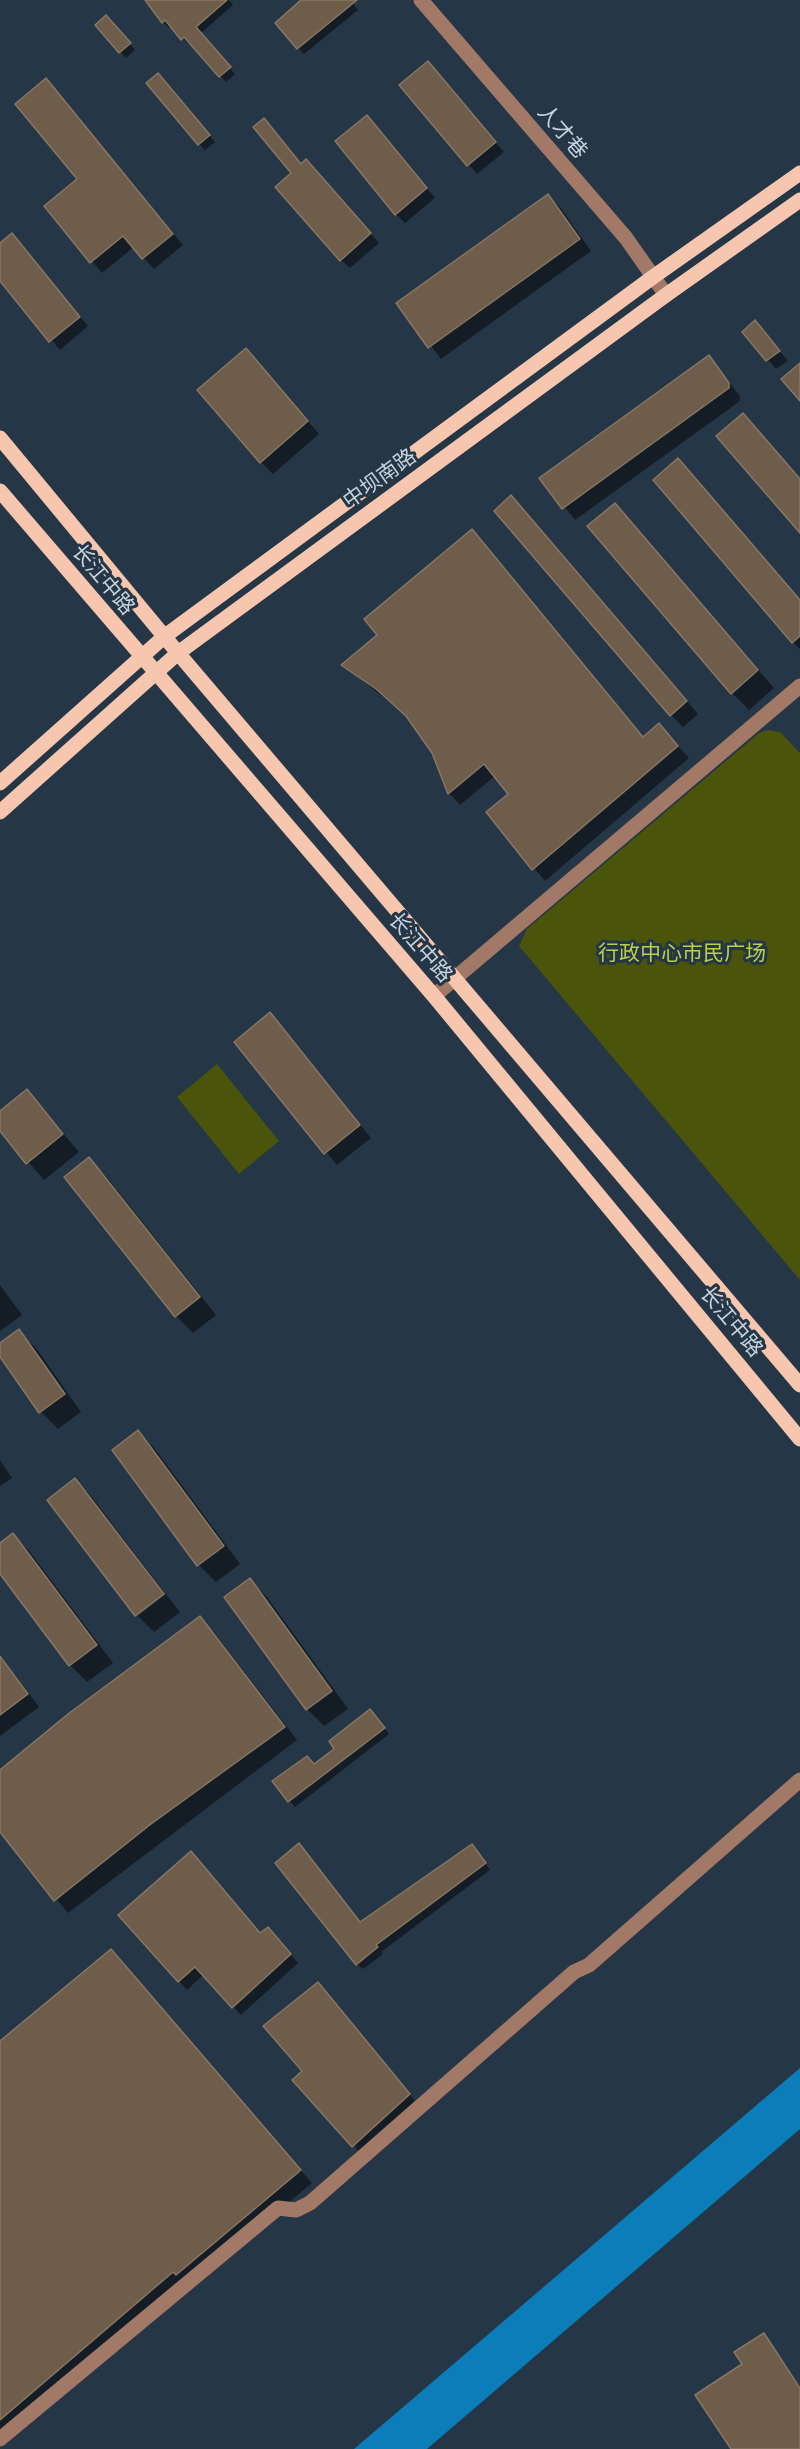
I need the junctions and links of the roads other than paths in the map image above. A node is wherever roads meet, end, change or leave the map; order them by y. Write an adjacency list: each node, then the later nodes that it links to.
1 (421, 0): 4 (street, 人才巷)
2 (800, 173): 7 (main road, 中坝南路)
3 (800, 200): 4 (main road, 中坝南路)
4 (666, 295): 8 (main road, 中坝南路)
5 (0, 438): 7 (main road, 长江中路)
6 (0, 491): 9 (main road, 长江中路)
7 (165, 636): 8 (main road, 长江中路); 9 (main road, 中坝南路)
8 (178, 653): 10 (main road, 中坝南路); 14 (main road, 长江中路)
9 (140, 656): 10 (main road, 长江中路); 12 (main road, 中坝南路)
10 (154, 673): 13 (main road, 中坝南路); 15 (main road, 长江中路)
11 (798, 693): 14 (street)
12 (0, 783)
13 (0, 812)
14 (456, 978): 15 (street); 16 (main road, 长江中路)
15 (434, 996): 17 (main road, 长江中路)
16 (800, 1385)
17 (800, 1439)
18 (800, 1780): 19 (street)
19 (0, 2439)

